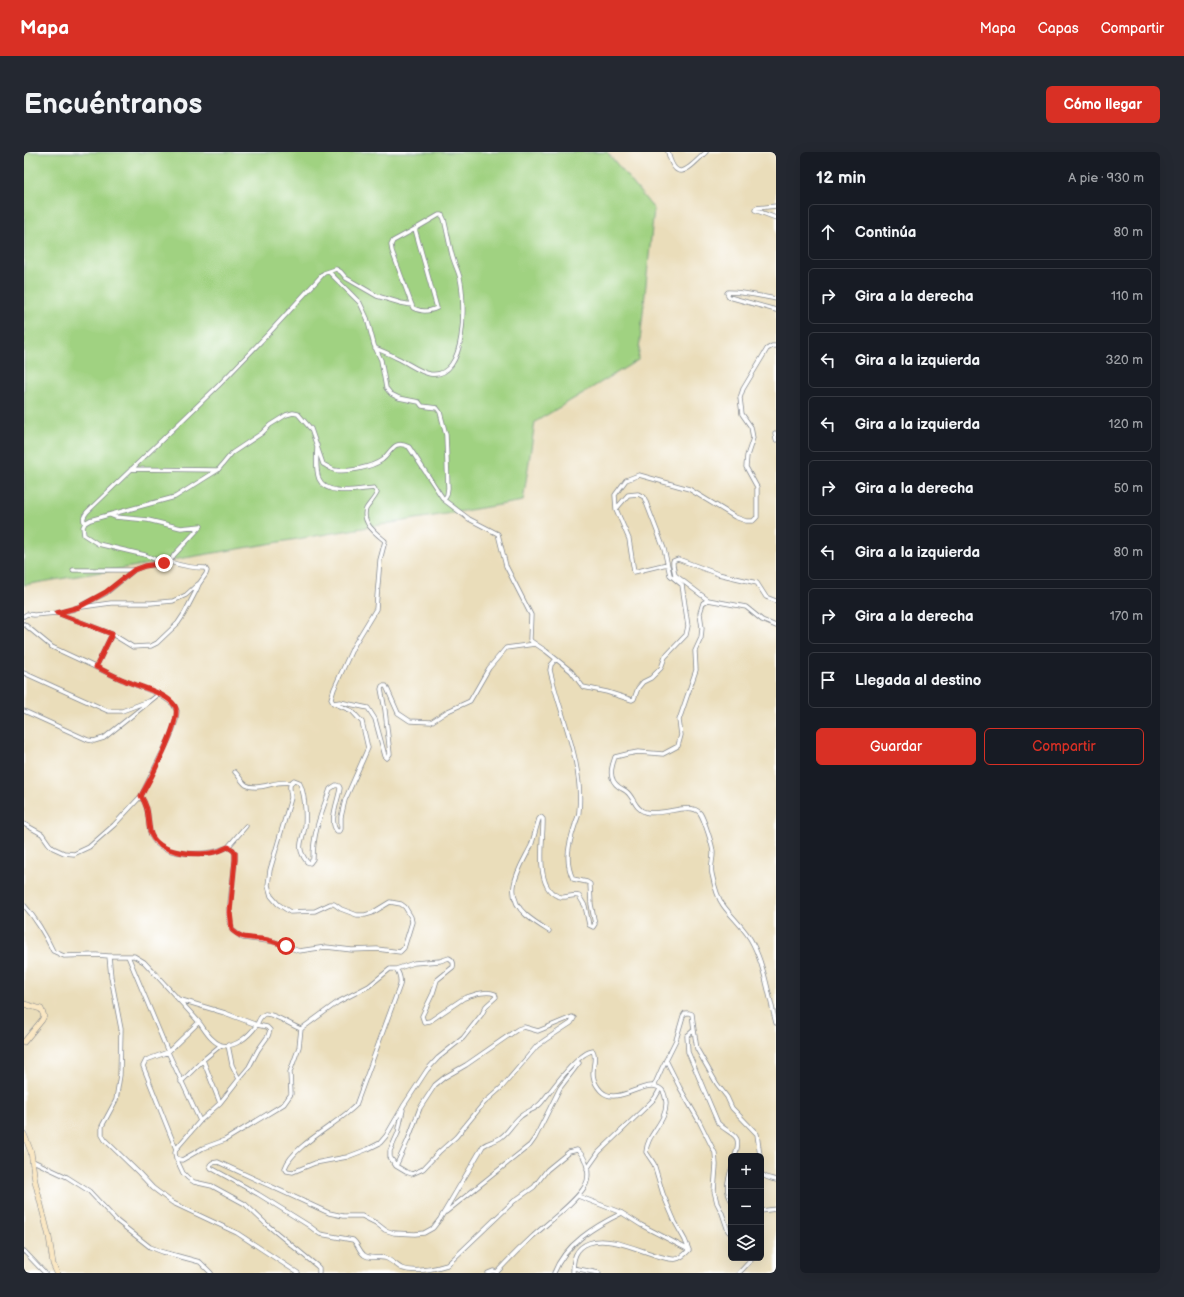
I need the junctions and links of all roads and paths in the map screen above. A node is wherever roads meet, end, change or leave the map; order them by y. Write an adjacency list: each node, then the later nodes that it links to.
1 (668, 152): 2 (street)
2 (706, 152)
3 (776, 206): 4 (street)
4 (776, 218)
5 (416, 229): 8 (street); 8 (street); 11 (street)
6 (328, 272): 8 (street); 11 (street); 15 (street)
7 (776, 299): 9 (street)
8 (412, 305)
9 (776, 310)
10 (776, 346): 18 (street)
11 (375, 348): 17 (street)
12 (775, 433): 13 (street)
13 (776, 440)
14 (317, 445): 16 (street); 17 (street); 42 (street)
15 (131, 469): 16 (street); 20 (street)
16 (218, 470): 19 (street)
17 (444, 500): 36 (street)
18 (616, 509): 23 (street); 23 (street)
19 (110, 515): 20 (street); 21 (street)
20 (86, 522): 22 (street)
21 (170, 562): 22 (street); 26 (street)
22 (164, 563): 25 (street)
23 (667, 564): 27 (street)
24 (73, 570): 25 (street)
25 (134, 570): 30 (street)
26 (199, 584): 30 (street); 35 (street)
27 (683, 584): 28 (street); 29 (street); 37 (street)
28 (708, 600): 34 (street); 58 (street)
29 (776, 601)
30 (79, 607): 31 (street)
31 (57, 613): 32 (street); 35 (street)
32 (24, 616)
33 (24, 624): 38 (street)
34 (776, 626)
35 (112, 634): 38 (street)
36 (535, 644): 37 (street); 42 (street)
37 (556, 659): 51 (street)
38 (96, 667): 40 (street)
39 (24, 673): 41 (street)
40 (159, 694): 41 (street); 46 (street)
41 (151, 700): 43 (street)
42 (332, 703): 45 (street)
43 (24, 711)
44 (235, 772): 45 (street)
45 (291, 782): 49 (street)
46 (141, 796): 47 (street); 49 (street)
47 (24, 824)
48 (246, 826): 49 (street)
49 (228, 847)
50 (24, 905): 52 (street)
51 (549, 931)
52 (109, 956): 53 (street); 104 (street)
53 (128, 956): 55 (street); 65 (street)
54 (396, 969): 60 (street); 74 (street); 74 (street)
55 (178, 999): 57 (street); 59 (street)
56 (24, 1004): 62 (main road)
57 (199, 1022): 63 (street); 65 (street)
58 (776, 1022)
59 (257, 1025): 60 (street); 64 (street); 69 (street)
60 (301, 1029): 80 (street)
61 (694, 1030): 68 (street); 78 (street); 79 (street)
62 (24, 1042)
63 (221, 1045): 64 (street); 67 (street)
64 (228, 1045): 69 (street)
65 (168, 1052): 70 (street); 77 (street)
66 (585, 1054): 71 (street); 92 (street); 92 (street)
67 (203, 1060): 70 (street); 73 (street)
68 (666, 1060): 71 (street); 93 (street)
69 (239, 1079): 73 (street)
70 (181, 1082): 75 (street)
71 (654, 1086): 72 (street)
72 (660, 1089): 83 (street); 96 (street)
73 (220, 1103): 75 (street)
74 (404, 1105): 82 (street)
75 (200, 1121): 77 (street)
76 (24, 1134): 81 (main road)
77 (176, 1149): 80 (street)
78 (736, 1153)
79 (760, 1153)
80 (176, 1158): 105 (street)
81 (33, 1161): 102 (main road); 103 (street)
82 (396, 1166): 82 (street)
83 (587, 1169): 87 (street); 92 (street)
84 (764, 1174): 86 (street)
85 (728, 1180): 88 (street)
86 (776, 1180)
87 (578, 1196): 91 (street); 100 (street)
88 (728, 1196)
89 (776, 1209): 90 (street)
90 (764, 1211)
91 (622, 1213): 94 (street); 96 (street)
92 (440, 1219)
93 (728, 1231)
94 (576, 1244): 95 (street); 107 (street)
95 (582, 1246): 96 (street); 99 (street)
96 (688, 1250)
97 (24, 1251): 101 (street)
98 (750, 1261): 110 (street)
99 (573, 1268): 108 (street); 109 (street)
100 (497, 1272): 106 (street)
101 (45, 1273)
102 (57, 1273)
103 (211, 1273)
104 (298, 1273)
105 (319, 1273)
106 (488, 1273)
107 (554, 1273)
108 (573, 1273)
109 (599, 1273)
110 (739, 1273)

